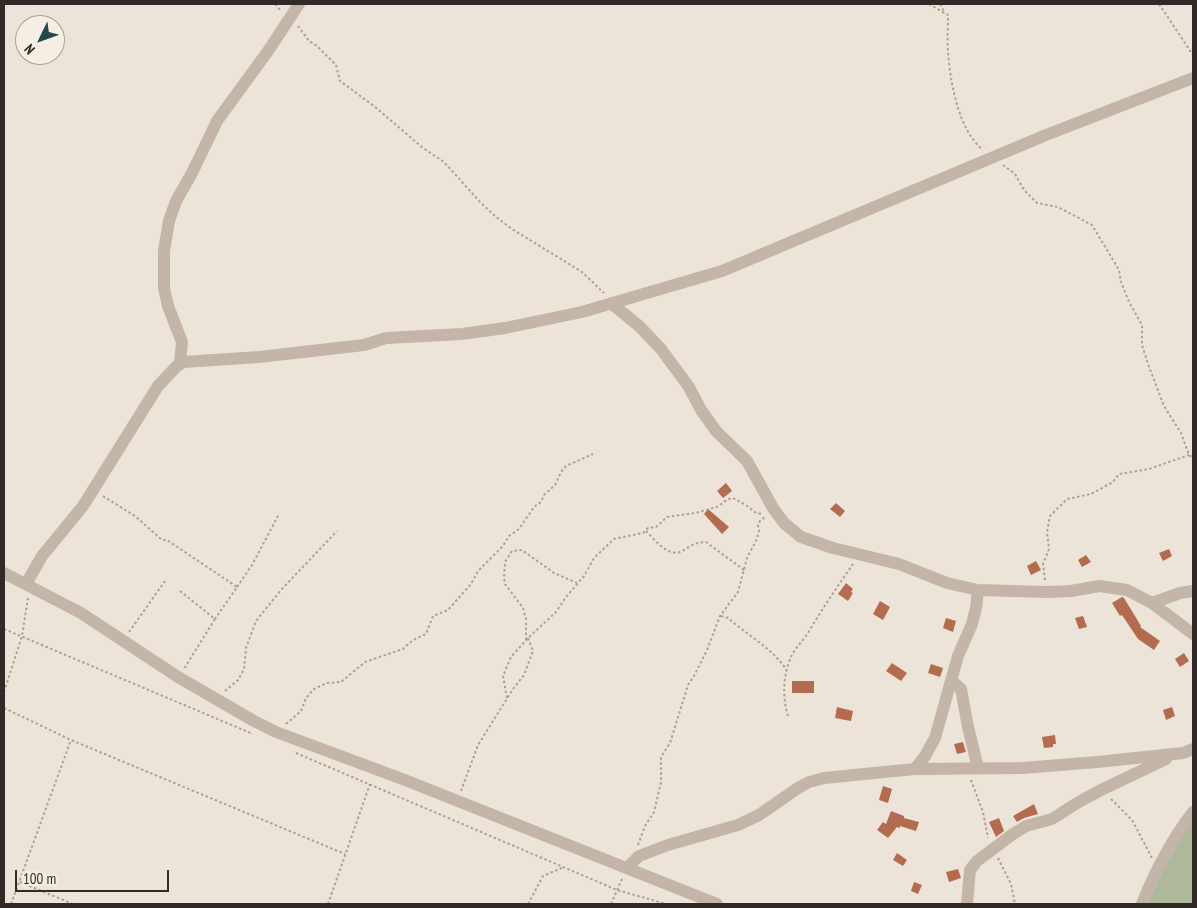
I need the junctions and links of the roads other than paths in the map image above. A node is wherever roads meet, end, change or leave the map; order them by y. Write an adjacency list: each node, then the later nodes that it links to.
1 (299, 4): 4 (street)
2 (1193, 78): 3 (street)
3 (611, 303): 4 (street); 7 (street)
4 (180, 364): 6 (street)
5 (4, 573): 6 (street)
6 (28, 585): 16 (street)
7 (978, 590): 9 (street); 11 (street)
8 (1193, 591): 9 (street)
9 (1152, 604): 10 (street)
10 (1193, 634)
11 (952, 681): 13 (street); 14 (street)
12 (1188, 751): 13 (street); 18 (street)
13 (978, 768): 14 (street)
14 (915, 769): 16 (street)
15 (1193, 812): 19 (street)
16 (627, 868): 17 (street)
17 (717, 904)
18 (967, 904)
19 (1142, 904)

